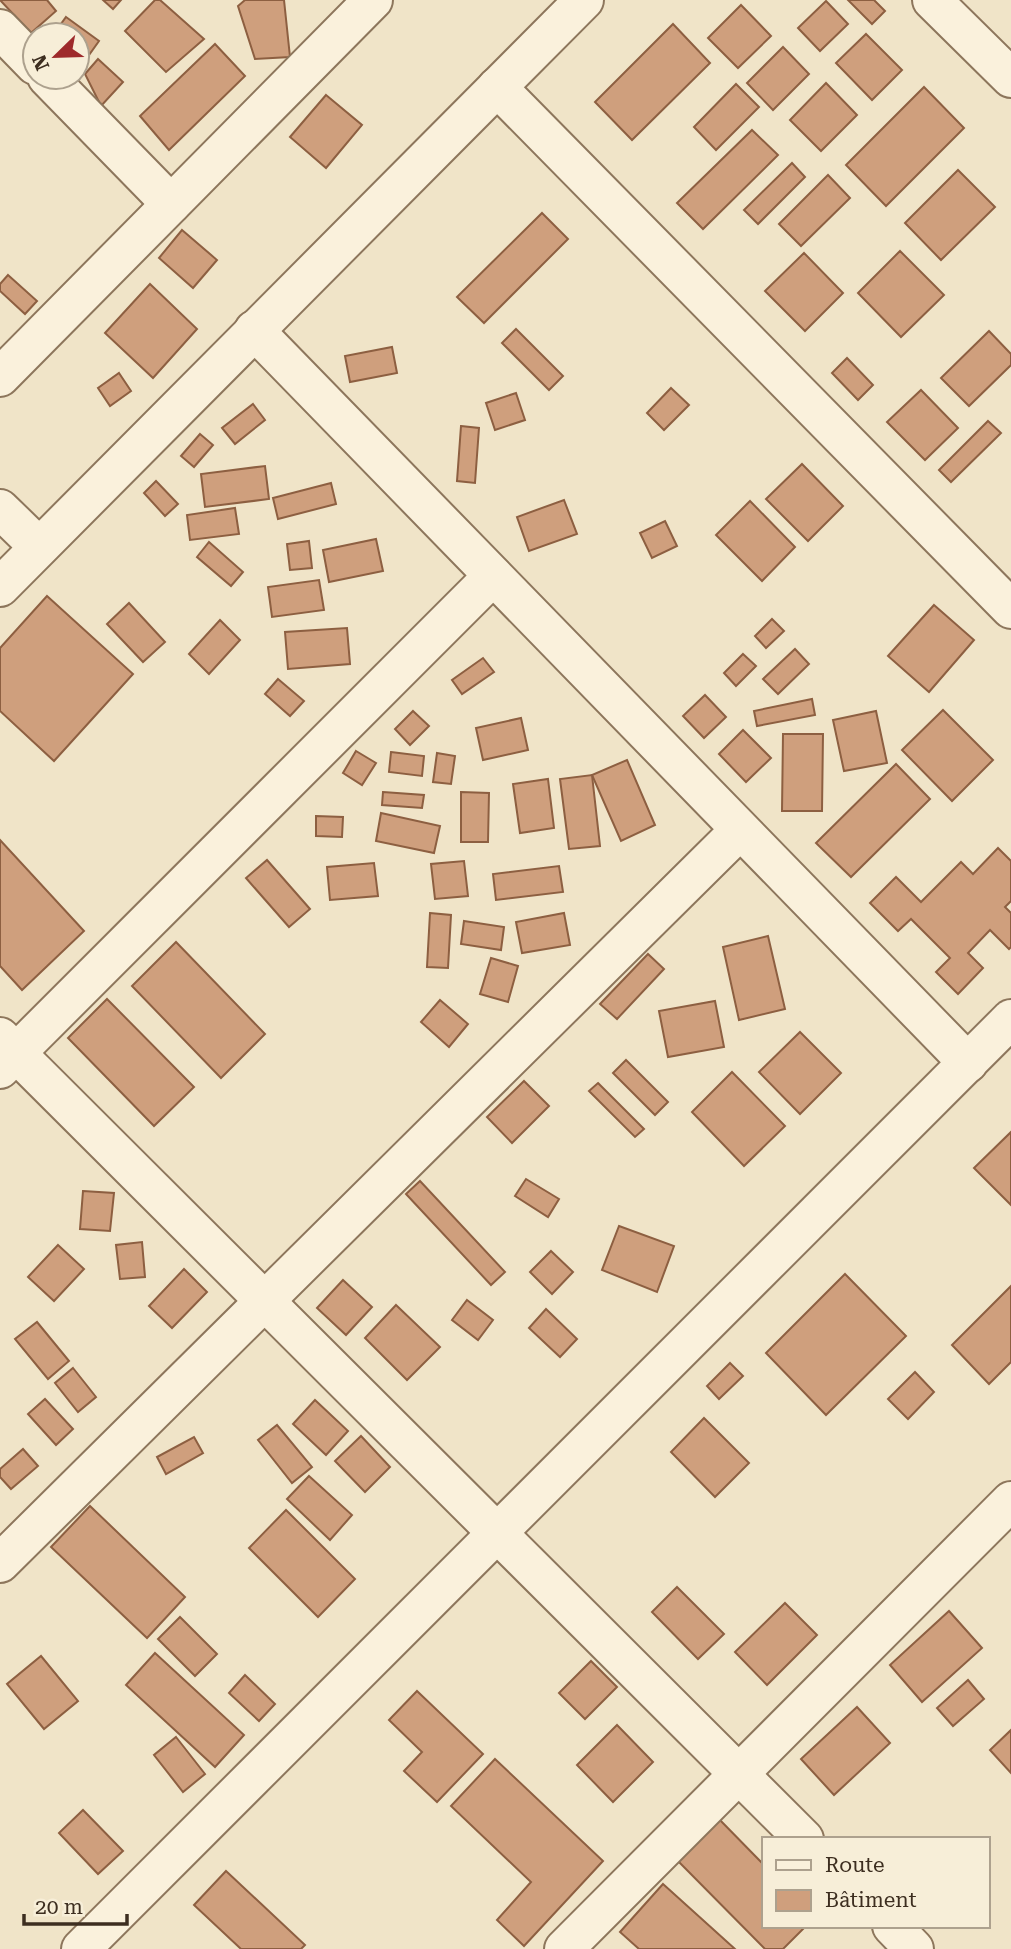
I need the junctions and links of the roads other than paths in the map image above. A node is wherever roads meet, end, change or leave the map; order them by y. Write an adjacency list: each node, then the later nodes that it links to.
1 (584, 0): 7 (street)
2 (932, 0): 6 (street)
3 (360, 4): 9 (street)
4 (0, 29): 5 (street)
5 (21, 51)
6 (1009, 71)
7 (497, 87): 10 (street); 16 (street)
8 (61, 91): 9 (street)
9 (171, 204): 11 (street)
10 (254, 330): 13 (street); 14 (street)
11 (0, 377)
12 (0, 509): 13 (street)
13 (39, 547): 15 (street)
14 (493, 576): 17 (street); 19 (street)
15 (0, 587)
16 (1011, 609)
17 (740, 830): 20 (street); 21 (street)
18 (1011, 1019): 20 (street)
19 (5, 1053): 21 (street)
20 (968, 1063): 23 (street)
21 (265, 1301): 23 (street); 24 (street)
22 (1011, 1501): 25 (street)
23 (497, 1532): 25 (street); 28 (street)
24 (0, 1563)
25 (739, 1774): 26 (street); 29 (street)
26 (802, 1837)
27 (893, 1928): 30 (street)
28 (81, 1949)
29 (564, 1949)
30 (914, 1949)

